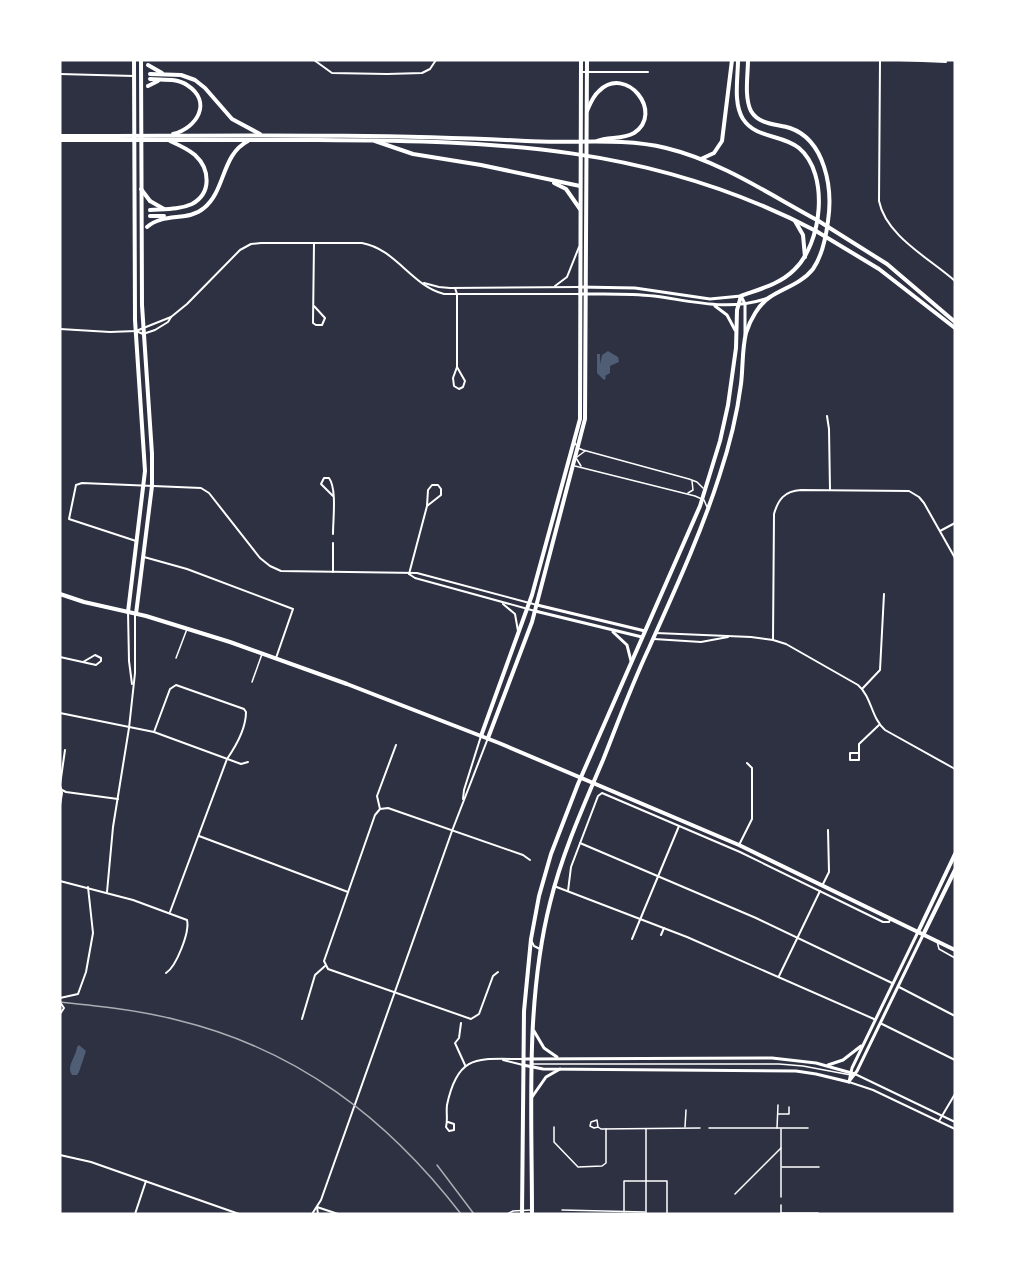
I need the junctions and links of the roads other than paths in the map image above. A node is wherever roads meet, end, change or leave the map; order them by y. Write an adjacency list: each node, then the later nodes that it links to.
1 (134, 60): 18 (main road)
2 (142, 60): 17 (main road); 19 (main road)
3 (314, 60): 4 (street)
4 (436, 60)
5 (581, 60): 13 (main road)
6 (587, 60): 14 (main road)
7 (732, 60): 33 (main road)
8 (738, 60): 21 (main road)
9 (748, 60): 22 (main road)
10 (880, 60): 53 (street)
11 (899, 60): 12 (street)
12 (946, 62)
13 (581, 72): 14 (street); 31 (main road)
14 (587, 72): 15 (street); 24 (main road)
15 (648, 72)
16 (60, 74): 18 (street)
17 (163, 74): 19 (main road); 25 (main road)
18 (134, 75): 19 (main road); 40 (main road)
19 (141, 76): 20 (main road); 23 (main road)
20 (162, 80): 23 (main road); 27 (main road)
21 (738, 95): 22 (main road); 44 (main road)
22 (748, 95): 46 (main road)
23 (141, 97): 37 (main road)
24 (587, 111): 30 (main road); 32 (main road)
25 (263, 136): 27 (main road); 30 (main road)
26 (60, 138): 27 (main road)
27 (167, 138): 28 (main road); 38 (main road)
28 (251, 140): 29 (main road); 43 (main road)
29 (374, 140): 34 (main road); 45 (main road)
30 (595, 142): 33 (main road)
31 (580, 144): 32 (main road); 36 (main road)
32 (587, 145): 35 (main road)
33 (701, 159): 44 (main road)
34 (545, 179): 36 (main road); 39 (main road)
35 (587, 182): 36 (main road); 57 (main road)
36 (580, 186): 39 (main road)
37 (141, 189): 38 (main road); 41 (main road)
38 (164, 209): 42 (main road)
39 (579, 209): 51 (main road)
40 (134, 213): 41 (main road); 73 (main road)
41 (141, 213): 42 (main road); 49 (main road)
42 (150, 213): 43 (main road)
43 (174, 216): 49 (main road)
44 (817, 220): 46 (main road); 47 (main road)
45 (795, 221): 47 (main road); 52 (main road)
46 (828, 226): 48 (main road); 69 (main road)
47 (816, 231): 48 (main road); 52 (main road)
48 (826, 237): 63 (main road); 71 (main road)
49 (141, 239): 70 (main road)
50 (314, 243): 54 (street); 67 (street); 68 (street)
51 (579, 247): 55 (street); 56 (main road)
52 (805, 257): 62 (main road)
53 (955, 281)
54 (424, 283): 58 (street); 59 (street)
55 (552, 287): 56 (street); 58 (street)
56 (579, 287): 57 (street); 60 (main road)
57 (587, 287): 61 (main road); 62 (street)
58 (455, 288): 59 (street)
59 (457, 294): 60 (street); 77 (street)
60 (579, 294): 61 (street); 79 (main road)
61 (587, 294): 65 (street); 80 (main road)
62 (741, 296): 64 (street); 66 (main road)
63 (769, 297): 64 (street); 76 (main road)
64 (745, 304): 66 (street); 76 (street)
65 (713, 305): 66 (street); 74 (street)
66 (738, 305): 74 (main road)
67 (314, 306): 67 (street)
68 (171, 317): 70 (street); 75 (street)
69 (955, 322)
70 (142, 327): 73 (street); 75 (main road)
71 (955, 328)
72 (60, 329): 73 (street)
73 (136, 331): 75 (street); 90 (main road)
74 (736, 333): 86 (main road)
75 (143, 334): 91 (main road)
76 (745, 339): 88 (main road)
77 (457, 367): 77 (street)
78 (827, 416): 92 (street)
79 (575, 439): 80 (main road); 81 (lane); 87 (main road)
80 (581, 441): 81 (main road)
81 (579, 448): 82 (lane); 83 (main road)
82 (586, 451): 83 (lane); 89 (lane)
83 (577, 458): 84 (main road); 85 (lane)
84 (574, 466): 85 (lane); 87 (lane); 112 (main road)
85 (581, 466): 94 (lane)
86 (713, 466): 88 (main road); 93 (main road)
87 (565, 473): 111 (main road)
88 (721, 474): 98 (main road)
89 (689, 479): 93 (lane); 94 (lane)
90 (145, 486): 91 (street); 102 (main road); 102 (street)
91 (152, 486): 104 (main road); 106 (street)
92 (830, 490): 100 (street); 125 (street)
93 (704, 492): 96 (main road)
94 (684, 493): 96 (lane)
95 (333, 496): 95 (street); 101 (street)
96 (702, 499): 98 (lane); 119 (main road)
97 (427, 506): 97 (street); 107 (street)
98 (707, 511): 120 (main road)
99 (955, 524): 100 (street)
100 (940, 531): 105 (street)
101 (333, 534)
102 (138, 541): 115 (main road)
103 (333, 543): 106 (street)
104 (143, 557): 116 (main road); 128 (street)
105 (955, 558)
106 (333, 572): 107 (street)
107 (409, 574): 110 (street); 111 (street)
108 (60, 594): 115 (main road)
109 (884, 594): 134 (street)
110 (498, 601): 113 (street); 121 (street)
111 (530, 603): 112 (street); 113 (main road)
112 (537, 605): 114 (main road); 119 (street)
113 (527, 609): 114 (street); 121 (main road)
114 (535, 611): 118 (street); 140 (main road)
115 (128, 612): 116 (main road); 133 (street)
116 (136, 614): 117 (main road); 133 (street)
117 (188, 628): 126 (main road); 129 (lane)
118 (612, 631): 122 (street); 130 (street)
119 (645, 631): 120 (main road); 122 (main road)
120 (656, 633): 123 (street); 124 (main road)
121 (518, 636): 139 (main road)
122 (642, 637): 124 (main road); 130 (main road)
123 (728, 637): 124 (street); 125 (street)
124 (653, 639): 149 (main road)
125 (773, 639): 134 (street)
126 (262, 653): 128 (main road); 132 (lane)
127 (60, 657): 131 (street)
128 (276, 657): 139 (main road)
129 (176, 658)
130 (631, 661): 148 (main road)
131 (83, 662): 131 (street)
132 (252, 682)
133 (133, 688): 137 (street)
134 (862, 689): 136 (street)
135 (60, 713): 137 (street)
136 (879, 724): 143 (street); 147 (street)
137 (129, 728): 138 (street); 153 (street)
138 (154, 732): 144 (street); 144 (street)
139 (481, 736): 140 (main road); 154 (street)
140 (488, 738): 148 (main road); 154 (street)
141 (396, 745): 156 (street)
142 (65, 750): 150 (street)
143 (859, 753)
144 (227, 759): 145 (street); 161 (street)
145 (248, 762)
146 (747, 762): 164 (street)
147 (955, 770)
148 (581, 777): 149 (main road); 160 (main road)
149 (593, 782): 151 (main road); 162 (main road)
150 (61, 789): 153 (street); 155 (street)
151 (613, 790): 152 (street); 164 (main road)
152 (614, 798): 157 (street); 163 (street)
153 (118, 799): 175 (street)
154 (463, 801): 159 (street)
155 (60, 806)
156 (380, 809): 159 (street); 176 (street)
157 (679, 826): 168 (street); 174 (street)
158 (828, 830): 171 (street)
159 (452, 831): 166 (street); 197 (street)
160 (559, 832): 162 (main road); 185 (main road)
161 (198, 836): 176 (street); 177 (street)
162 (570, 840): 170 (main road)
163 (580, 843): 168 (street); 173 (street)
164 (739, 845): 171 (main road)
165 (955, 854): 181 (main road)
166 (530, 860)
167 (955, 870): 183 (main road)
168 (659, 875): 178 (street); 184 (street)
169 (60, 880): 172 (street)
170 (554, 886): 173 (street); 188 (main road)
171 (822, 886): 179 (main road)
172 (88, 887): 175 (street); 198 (street)
173 (568, 891): 178 (street)
174 (820, 891): 179 (street); 184 (street)
175 (107, 892): 177 (street)
176 (348, 892): 191 (street)
177 (170, 912): 193 (street)
178 (641, 919): 180 (street); 186 (street)
179 (891, 919): 181 (main road)
180 (664, 928): 182 (street); 194 (street)
181 (918, 932): 183 (main road); 195 (street)
182 (661, 934)
183 (923, 934): 187 (main road); 196 (street)
184 (797, 938): 194 (street); 195 (street)
185 (531, 939): 188 (street); 208 (main road)
186 (632, 939)
187 (936, 940): 189 (main road); 190 (lane)
188 (540, 949): 205 (main road)
189 (955, 950)
190 (955, 958)
191 (325, 966): 197 (street); 201 (street)
192 (498, 972): 197 (street)
193 (166, 973)
194 (779, 976): 202 (street)
195 (892, 983): 202 (street)
196 (898, 987): 200 (street); 204 (street)
197 (395, 994): 249 (street)
198 (60, 1000): 199 (street)
199 (60, 1014)
200 (955, 1016)
201 (302, 1019)
202 (874, 1019): 206 (street)
203 (461, 1023): 212 (street)
204 (880, 1023): 210 (street); 217 (street)
205 (533, 1031): 207 (street); 211 (main road)
206 (863, 1045): 214 (street); 216 (street)
207 (558, 1058): 211 (street); 214 (street)
208 (523, 1059): 209 (street); 211 (street); 213 (main road)
209 (503, 1060): 212 (street); 213 (street)
210 (955, 1060)
211 (533, 1063): 213 (street); 215 (street); 216 (lane); 220 (main road)
212 (465, 1065): 227 (street)
213 (523, 1065): 251 (main road)
214 (827, 1065): 216 (street)
215 (562, 1069): 218 (street); 220 (street)
216 (850, 1074): 217 (street); 218 (street)
217 (855, 1074): 218 (street); 225 (street)
218 (849, 1082): 226 (street)
219 (955, 1094): 225 (street)
220 (532, 1097): 252 (main road)
221 (778, 1105): 224 (lane)
222 (789, 1107): 224 (lane)
223 (686, 1110): 238 (lane)
224 (778, 1114): 233 (lane)
225 (942, 1116): 226 (street); 228 (street)
226 (939, 1121): 239 (street)
227 (448, 1122)
228 (955, 1122)
229 (554, 1127): 236 (lane)
230 (598, 1127): 236 (lane)
231 (700, 1128): 238 (lane)
232 (709, 1128): 233 (lane)
233 (777, 1128): 234 (lane)
234 (782, 1128): 235 (lane); 240 (lane)
235 (808, 1128)
236 (606, 1129): 237 (lane)
237 (646, 1129): 238 (lane); 245 (lane)
238 (685, 1129)
239 (955, 1129)
240 (782, 1147): 242 (lane); 246 (lane)
241 (60, 1155): 244 (street)
242 (782, 1167): 243 (lane); 247 (lane)
243 (819, 1167)
244 (146, 1181): 256 (street); 257 (street)
245 (646, 1181): 253 (lane); 254 (lane); 262 (lane)
246 (735, 1194)
247 (782, 1197)
248 (781, 1205): 263 (lane)
249 (317, 1207): 258 (street); 259 (street); 260 (street)
250 (562, 1210): 253 (lane)
251 (520, 1212): 252 (lane); 261 (lane)
252 (532, 1212)
253 (624, 1212): 254 (lane)
254 (646, 1213)
255 (818, 1213): 263 (lane)
256 (135, 1214)
257 (239, 1214)
258 (312, 1214)
259 (318, 1214)
260 (338, 1214)
261 (507, 1214)
262 (667, 1214)
263 (781, 1214)

